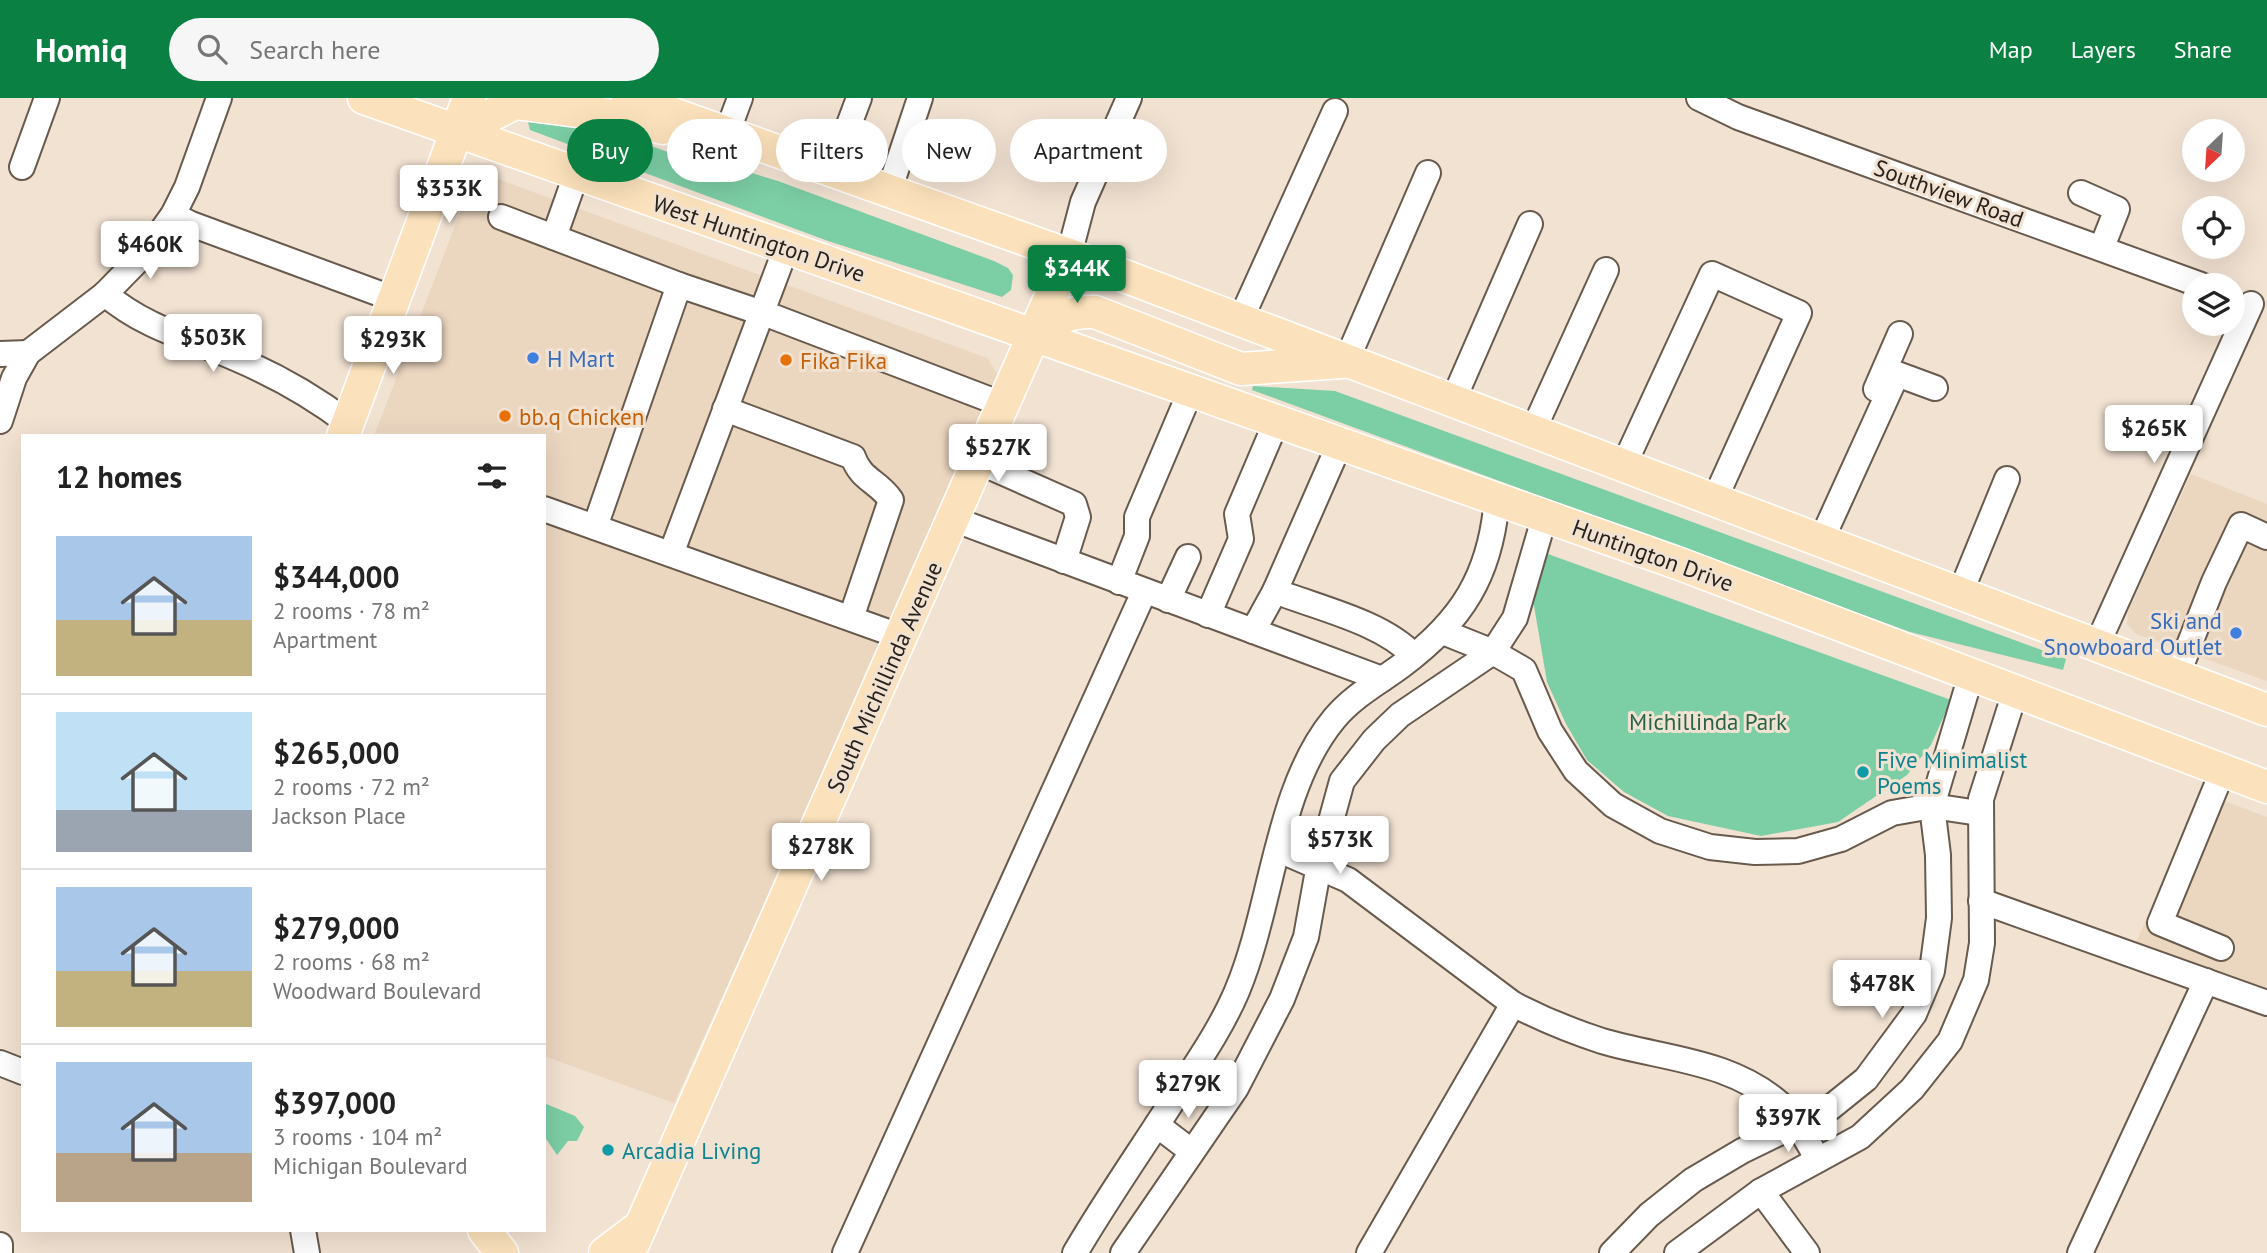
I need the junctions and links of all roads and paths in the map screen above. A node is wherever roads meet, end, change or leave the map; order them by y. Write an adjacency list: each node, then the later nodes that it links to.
1 (47, 98): 17 (street)
2 (219, 98): 25 (street)
3 (363, 98): 16 (main road, West Huntington Drive)
4 (469, 98): 16 (main road)
5 (628, 98): 12 (main road)
6 (740, 98): 13 (street)
7 (859, 98): 14 (street)
8 (920, 98): 23 (street)
9 (1129, 98): 31 (street)
10 (1699, 98): 29 (street, Southview Road)
11 (1335, 111): 39 (street)
12 (687, 119)
13 (727, 119)
14 (851, 119)
15 (667, 129): 16 (main road)
16 (456, 133): 18 (main road, West Huntington Drive); 36 (main road)
17 (22, 167)
18 (567, 172)
19 (1429, 173): 44 (street)
20 (574, 182): 28 (street)
21 (596, 182): 30 (main road, West Huntington Drive)
22 (865, 182): 23 (main road)
23 (889, 191): 31 (main road)
24 (2081, 194): 29 (street)
25 (173, 215): 35 (street); 36 (street)
26 (501, 217): 28 (street)
27 (1530, 224): 47 (street)
28 (554, 237): 34 (street)
29 (2102, 247): 33 (street, Southview Road)
30 (786, 248): 38 (street); 40 (main road, West Huntington Drive)
31 (1069, 255): 39 (main road); 40 (main road, South Michillinda Avenue)
32 (1606, 270): 53 (street)
33 (2182, 278)
34 (679, 285): 38 (street); 63 (street)
35 (105, 294): 42 (street); 52 (street)
36 (394, 299): 52 (main road)
37 (2250, 304): 79 (street)
38 (761, 313): 48 (street); 49 (street)
39 (1240, 321): 44 (main road)
40 (1036, 334): 44 (main road); 46 (main road, Huntington Drive); 48 (main road, South Michillinda Avenue)
41 (1900, 334): 65 (street)
42 (28, 353): 43 (street); 51 (street)
43 (0, 354)
44 (1346, 362): 47 (main road)
45 (1935, 388): 65 (street)
46 (1191, 390): 50 (main road, Huntington Drive); 69 (street)
47 (1452, 403): 53 (main road)
48 (1004, 404): 55 (main road, South Michillinda Avenue)
49 (725, 409): 66 (street); 75 (street)
50 (1277, 420): 54 (main road, Huntington Drive); 74 (street)
51 (0, 421)
52 (345, 432)
53 (1532, 433): 56 (main road)
54 (1340, 443): 58 (main road, Huntington Drive); 71 (street)
55 (979, 462): 62 (main road, South Michillinda Avenue); 68 (street)
56 (1623, 467): 59 (main road); 59 (street)
57 (2007, 479): 72 (street)
58 (1497, 498): 61 (main road, Huntington Drive); 77 (street)
59 (1714, 501): 65 (main road)
60 (546, 510): 63 (street)
61 (1545, 515): 80 (street); 82 (main road, Huntington Drive)
62 (953, 519): 68 (street); 78 (main road, South Michillinda Avenue)
63 (595, 527): 66 (street)
64 (2267, 537): 83 (street)
65 (1816, 540): 72 (main road)
66 (671, 554): 75 (street)
67 (1188, 556): 73 (street)
68 (1064, 561): 69 (street)
69 (1119, 582): 70 (street)
70 (1144, 592): 73 (street); 113 (street)
71 (1275, 592): 76 (street); 81 (street)
72 (1960, 594): 79 (main road)
73 (1168, 600): 74 (street)
74 (1208, 615): 76 (street)
75 (851, 618): 78 (street)
76 (1253, 631): 84 (street)
77 (1443, 632): 80 (street); 81 (street)
78 (902, 636): 107 (main road, South Michillinda Avenue)
79 (2097, 645): 83 (main road)
80 (1493, 652): 89 (street); 92 (street)
81 (1412, 655): 84 (street)
82 (1971, 675): 85 (main road, Huntington Drive); 89 (street)
83 (2177, 676): 86 (main road)
84 (1382, 678): 91 (street)
85 (2015, 692): 87 (main road, Huntington Drive); 90 (street)
86 (2267, 710)
87 (2223, 770): 88 (main road, Huntington Drive); 94 (street)
88 (2267, 787)
89 (1932, 806): 90 (street); 101 (street)
90 (1979, 813): 93 (street)
91 (1279, 850): 92 (street); 100 (street)
92 (1319, 865): 97 (street); 102 (street)
93 (1981, 901): 95 (street); 103 (street)
94 (2221, 948)
95 (2206, 981): 96 (street); 120 (street)
96 (2267, 1003)
97 (1513, 1004): 101 (street); 116 (street)
98 (0, 1063): 99 (street)
99 (21, 1071)
100 (1157, 1125): 102 (street); 114 (street)
101 (1797, 1126): 103 (street); 117 (street)
102 (1191, 1151): 115 (street)
103 (1817, 1158): 104 (street)
104 (1761, 1191): 118 (street); 119 (street)
105 (303, 1232): 110 (street)
106 (486, 1232): 111 (main road)
107 (635, 1239): 112 (main road)
108 (0, 1245): 109 (street)
109 (0, 1253)
110 (307, 1253)
111 (502, 1253)
112 (605, 1253)
113 (845, 1253)
114 (1075, 1253)
115 (1123, 1253)
116 (1370, 1253)
117 (1612, 1253)
118 (1677, 1253)
119 (1807, 1253)
120 (2080, 1253)

